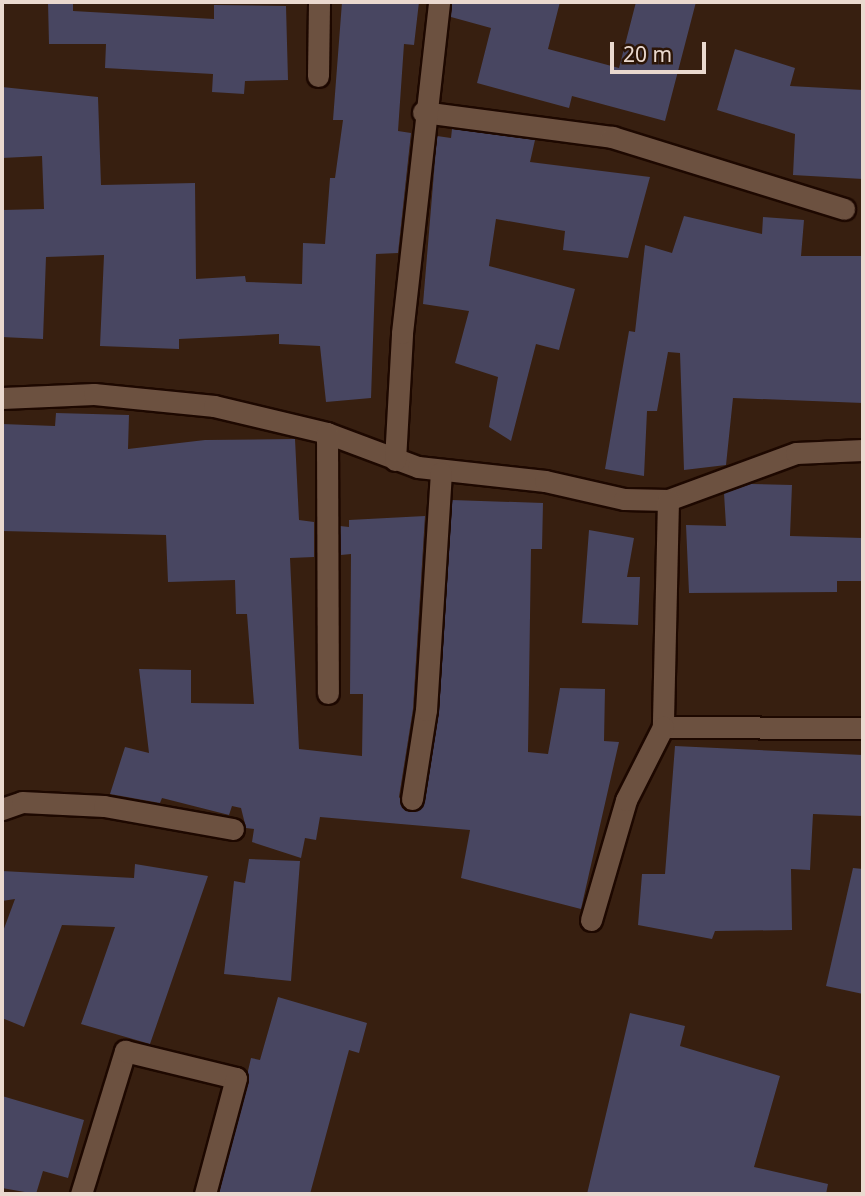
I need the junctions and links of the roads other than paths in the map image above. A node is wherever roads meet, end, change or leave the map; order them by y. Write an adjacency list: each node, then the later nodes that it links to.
1 (320, 2): 3 (street)
2 (439, 2): 4 (street)
3 (318, 76)
4 (424, 112): 5 (street); 9 (street)
5 (844, 209)
6 (2, 398): 7 (street)
7 (327, 433): 9 (street); 12 (street)
8 (863, 450): 11 (street)
9 (395, 460): 10 (street)
10 (441, 472): 11 (street); 15 (street)
11 (668, 500): 13 (street)
12 (328, 693)
13 (663, 727): 14 (street); 18 (street)
14 (863, 728)
15 (412, 799)
16 (2, 808): 17 (street)
17 (233, 829)
18 (591, 920)
19 (81, 1194): 20 (street)
20 (205, 1194)

